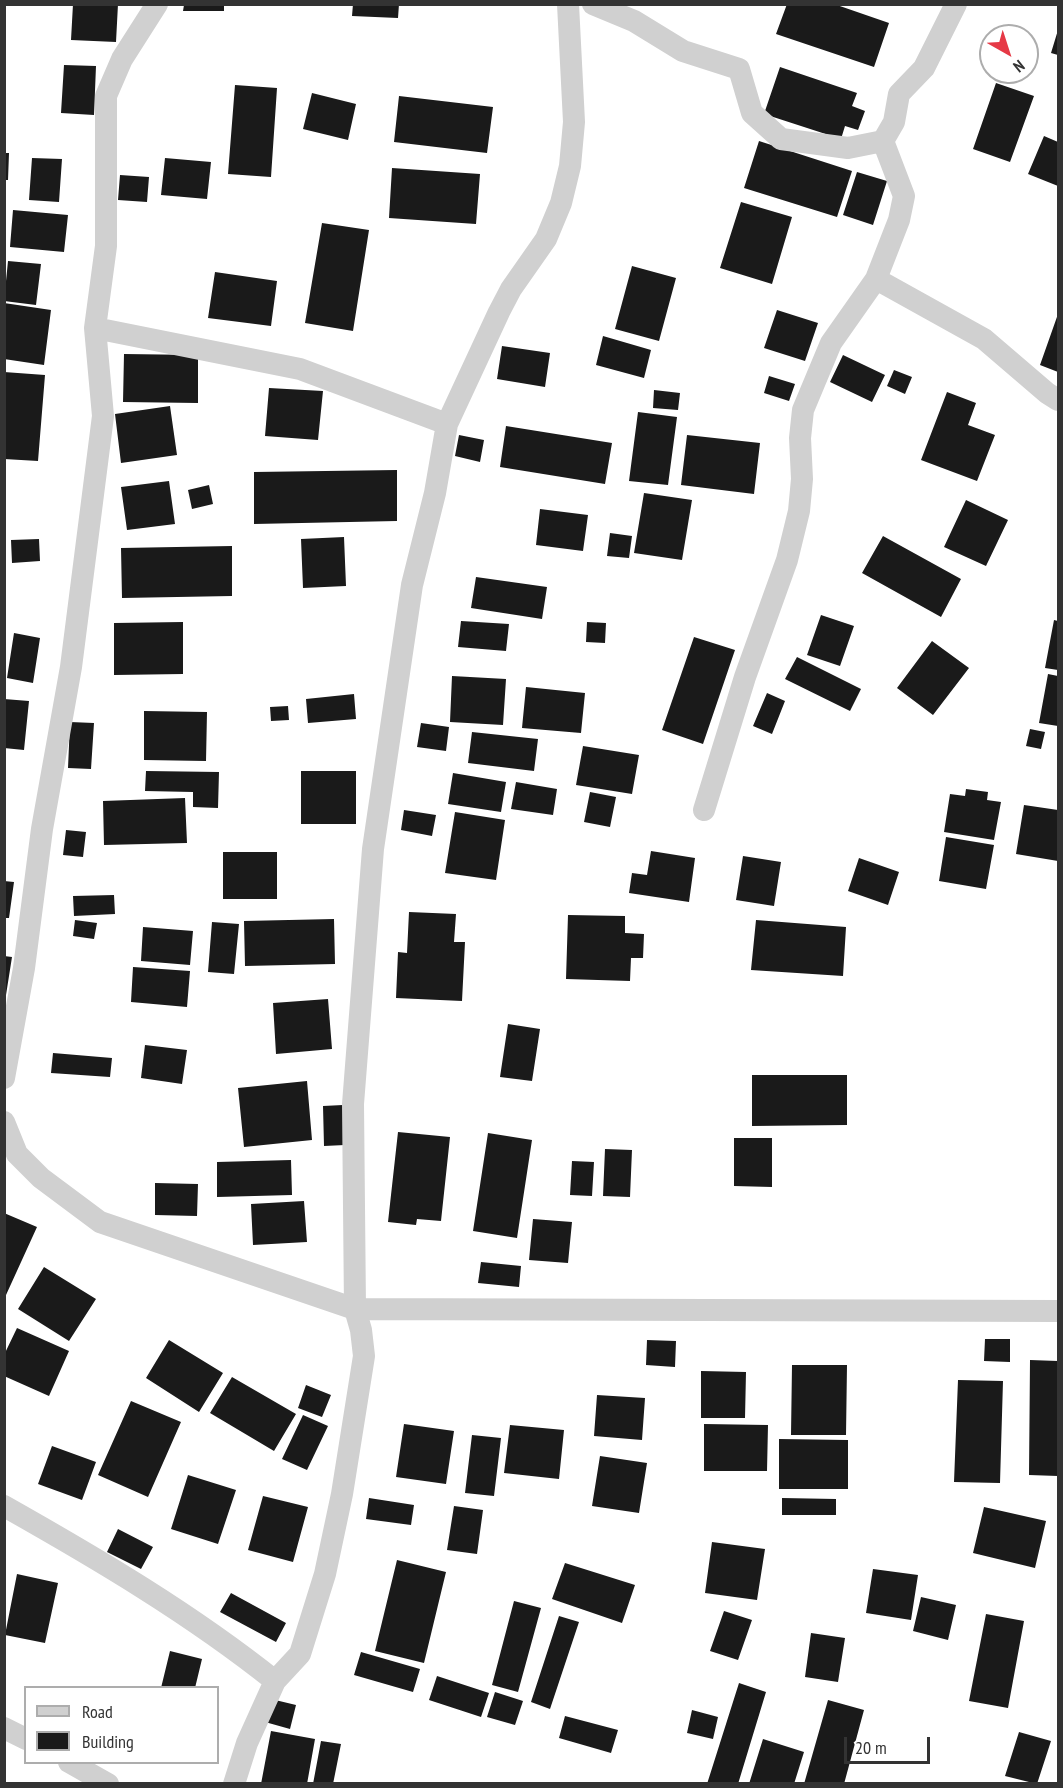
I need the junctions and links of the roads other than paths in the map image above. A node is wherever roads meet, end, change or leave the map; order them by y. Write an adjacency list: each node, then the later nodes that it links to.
1 (157, 4): 7 (street)
2 (568, 4): 9 (street)
3 (593, 4): 5 (street)
4 (956, 4): 5 (street)
5 (883, 141): 6 (street)
6 (876, 279): 8 (street); 10 (street)
7 (95, 328): 9 (street); 11 (street)
8 (1059, 399)
9 (447, 424): 13 (street)
10 (704, 810)
11 (4, 1078)
12 (4, 1122): 13 (street)
13 (355, 1309): 14 (street); 16 (street)
14 (1059, 1311)
15 (4, 1506): 16 (street)
16 (274, 1682): 21 (street)
17 (4, 1728): 18 (street)
18 (24, 1738)
19 (73, 1764): 20 (street)
20 (108, 1784)
21 (234, 1784)

